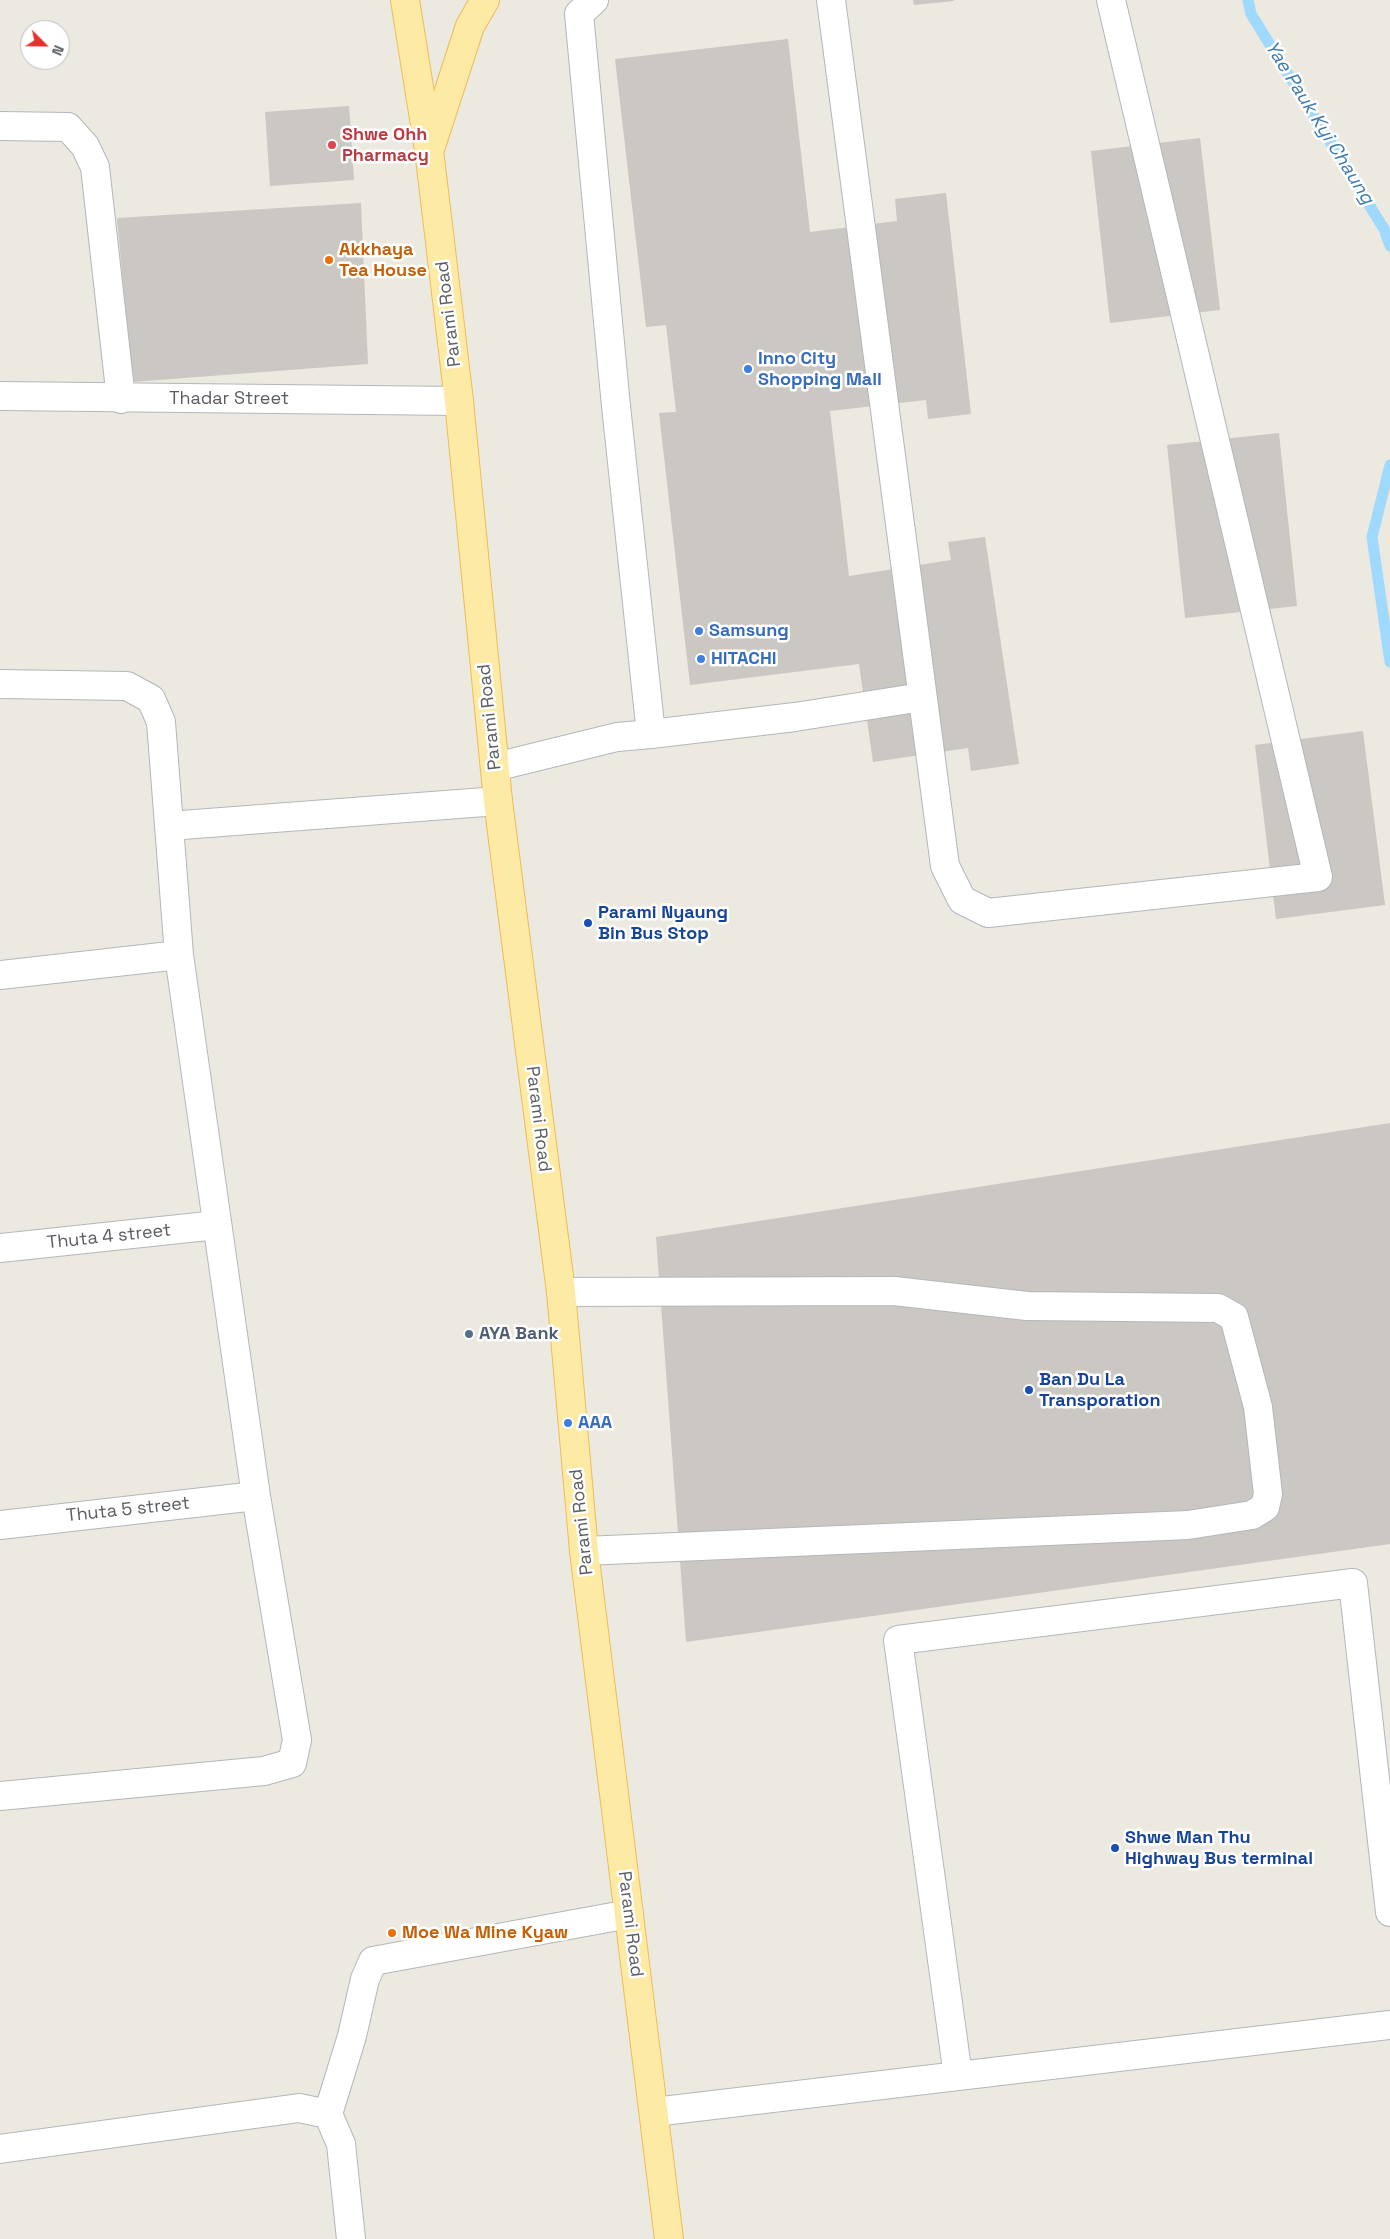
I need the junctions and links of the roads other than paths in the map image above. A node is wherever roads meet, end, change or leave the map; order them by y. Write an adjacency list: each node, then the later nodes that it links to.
1 (405, 0): 7 (main road, Parami Road)
2 (485, 0): 7 (main road)
3 (594, 0): 13 (street)
4 (832, 0): 12 (street)
5 (1111, 0): 12 (street)
6 (0, 126): 9 (street)
7 (429, 150): 10 (main road, Parami Road)
8 (0, 396): 9 (street, Thadar Street)
9 (121, 399): 10 (street, Thadar Street)
10 (459, 401): 14 (main road, Parami Road)
11 (0, 684): 16 (street)
12 (922, 697): 13 (street)
13 (651, 734): 14 (street)
14 (495, 767): 15 (main road, Parami Road)
15 (498, 801): 16 (street); 21 (main road, Parami Road)
16 (170, 826): 17 (street)
17 (179, 955): 18 (street); 19 (street)
18 (0, 975)
19 (217, 1225): 20 (street, Thuta 4 street); 22 (street)
20 (0, 1248)
21 (561, 1292): 24 (main road, Parami Road); 24 (street)
22 (256, 1496): 23 (street, Thuta 5 street); 25 (street)
23 (0, 1524)
24 (584, 1551): 27 (main road, Parami Road)
25 (0, 1796)
26 (1390, 1912): 29 (street)
27 (629, 1914): 30 (main road, Parami Road); 31 (street)
28 (1390, 2025): 29 (street)
29 (958, 2076): 30 (street)
30 (654, 2112): 34 (main road, Parami Road)
31 (328, 2114): 32 (street); 33 (street)
32 (0, 2149)
33 (352, 2239)
34 (669, 2239)

